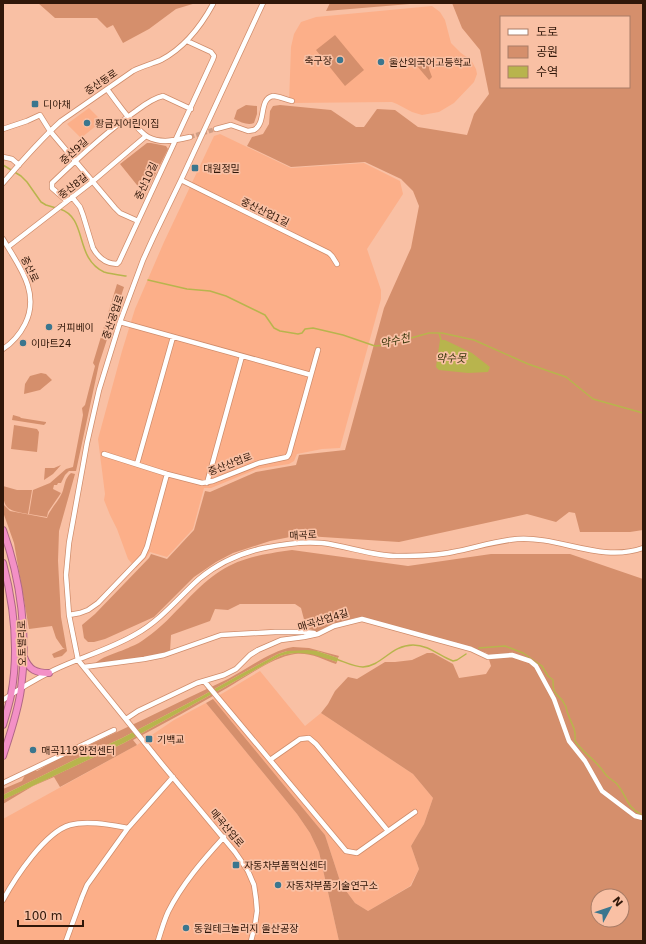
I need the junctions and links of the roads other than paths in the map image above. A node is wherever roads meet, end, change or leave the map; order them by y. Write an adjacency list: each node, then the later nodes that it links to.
1 (264, 3): 17 (street, 중산공업로)
2 (213, 4): 3 (street, 중산동로)
3 (187, 41): 4 (street, 중산동로); 6 (street, 중산10길)
4 (107, 89): 7 (street); 10 (street, 중산동로)
5 (292, 100): 9 (street)
6 (191, 109): 7 (street, 중산9길); 13 (street, 중산10길)
7 (128, 116): 11 (street); 15 (street, 중산9길)
8 (3, 129): 10 (street)
9 (216, 129)
10 (50, 131): 15 (street); 16 (street, 중산동로)
11 (146, 136): 13 (street); 18 (street, 중산8길)
12 (190, 137): 13 (street)
13 (175, 141): 22 (street, 중산10길)
14 (3, 157): 16 (street)
15 (75, 161): 18 (street); 21 (street, 중산9길)
16 (19, 164): 19 (street, 중산동로)
17 (181, 180): 25 (street, 중산산업1길); 26 (street, 중산공업로)
18 (92, 182): 20 (street, 중산8길); 22 (street)
19 (3, 183)
20 (72, 197): 21 (street, 중산8길); 22 (street, 중산10길)
21 (67, 201): 24 (street, 중산8길)
22 (138, 221)
23 (3, 239): 24 (street, 중산로)
24 (8, 247): 28 (street, 중산로)
25 (337, 264)
26 (120, 322): 27 (street); 39 (street, 중산공업로)
27 (173, 337): 30 (street); 33 (street)
28 (3, 349)
29 (318, 350): 31 (street, 중산산업로)
30 (242, 356): 31 (street); 35 (street)
31 (311, 375): 35 (street, 중산산업로)
32 (104, 454): 33 (street, 중산산업로)
33 (137, 464): 34 (street, 중산산업로)
34 (167, 474): 35 (street, 중산산업로); 39 (street)
35 (207, 483)
36 (3, 530): 41 (highway, 오토밸리로)
37 (643, 548): 42 (street, 매곡로)
38 (3, 563): 47 (highway, 오토밸리로)
39 (69, 615): 42 (street, 중산공업로)
40 (318, 634): 43 (street); 45 (street, 매곡산업4길); 57 (street, 매곡산업4길)
41 (24, 656): 44 (highway); 46 (highway, 오토밸리로)
42 (78, 660): 43 (street); 44 (street, 매곡로)
43 (84, 667): 49 (street)
44 (49, 673): 46 (street, 매곡로)
45 (206, 682): 49 (street, 매곡산업4길); 53 (street)
46 (21, 689): 47 (street, 매곡로); 52 (highway, 오토밸리로)
47 (11, 694): 48 (street, 매곡로); 50 (highway, 오토밸리로)
48 (3, 700)
49 (126, 719): 54 (street, 매곡산업로)
50 (3, 725)
51 (114, 730): 55 (street)
52 (3, 756)
53 (270, 760): 59 (street); 59 (street)
54 (172, 777): 58 (street); 60 (street, 매곡산업로)
55 (3, 783)
56 (415, 812): 59 (street)
57 (643, 818)
58 (128, 828): 61 (street); 62 (street)
59 (388, 831)
60 (224, 837): 63 (street); 64 (street, 매곡산업로)
61 (3, 900)
62 (66, 941)
63 (158, 941)
64 (251, 941)

